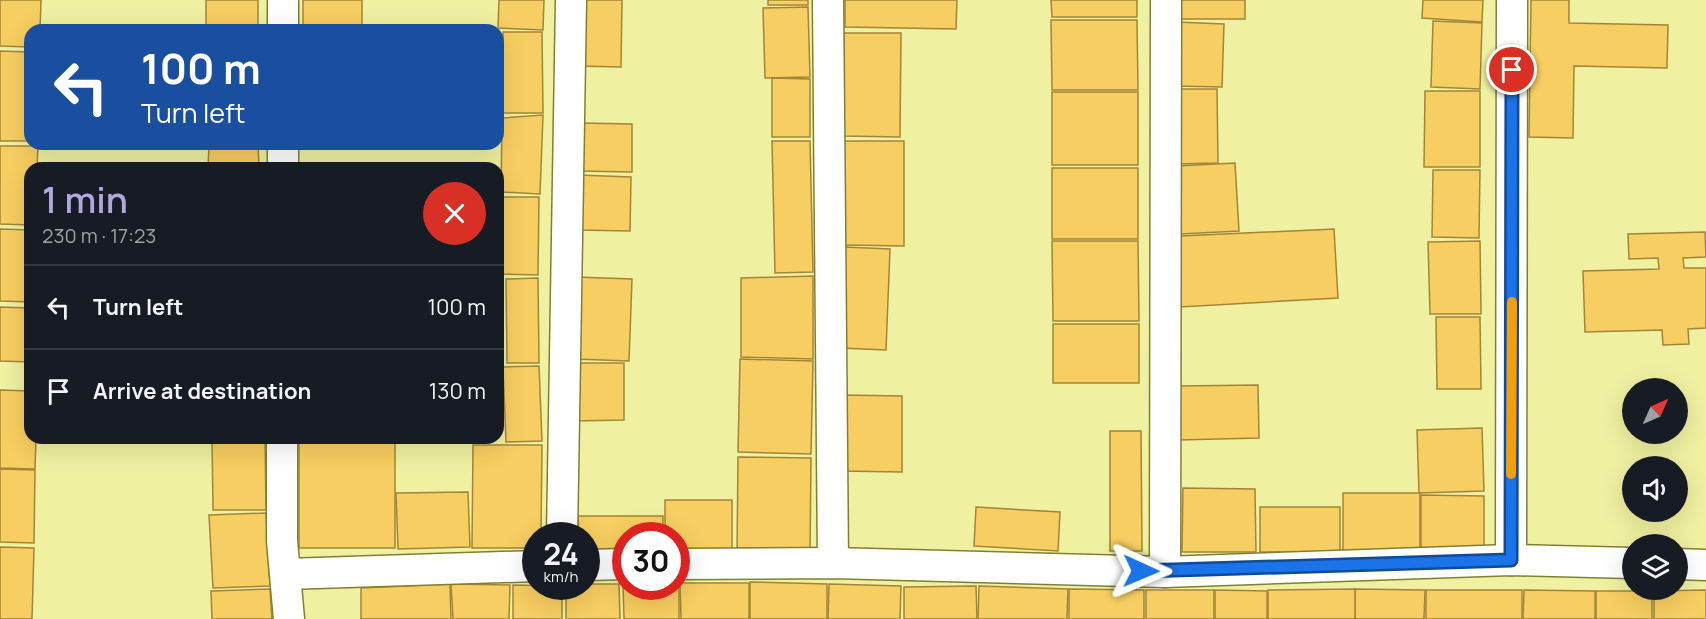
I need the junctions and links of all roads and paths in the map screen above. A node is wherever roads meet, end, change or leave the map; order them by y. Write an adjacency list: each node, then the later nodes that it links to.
1 (283, 0): 6 (street)
2 (571, 0): 8 (street)
3 (828, 0): 10 (street)
4 (1166, 0): 16 (street)
5 (1512, 0): 9 (street)
6 (283, 24)
7 (282, 444): 17 (street)
8 (562, 522)
9 (1511, 560): 11 (street); 16 (street)
10 (833, 563): 12 (street); 16 (street)
11 (1622, 563)
12 (690, 564)
13 (1688, 564): 14 (street)
14 (1706, 565)
15 (522, 566): 17 (street)
16 (1165, 572)
17 (286, 574): 18 (street)
18 (289, 619)

